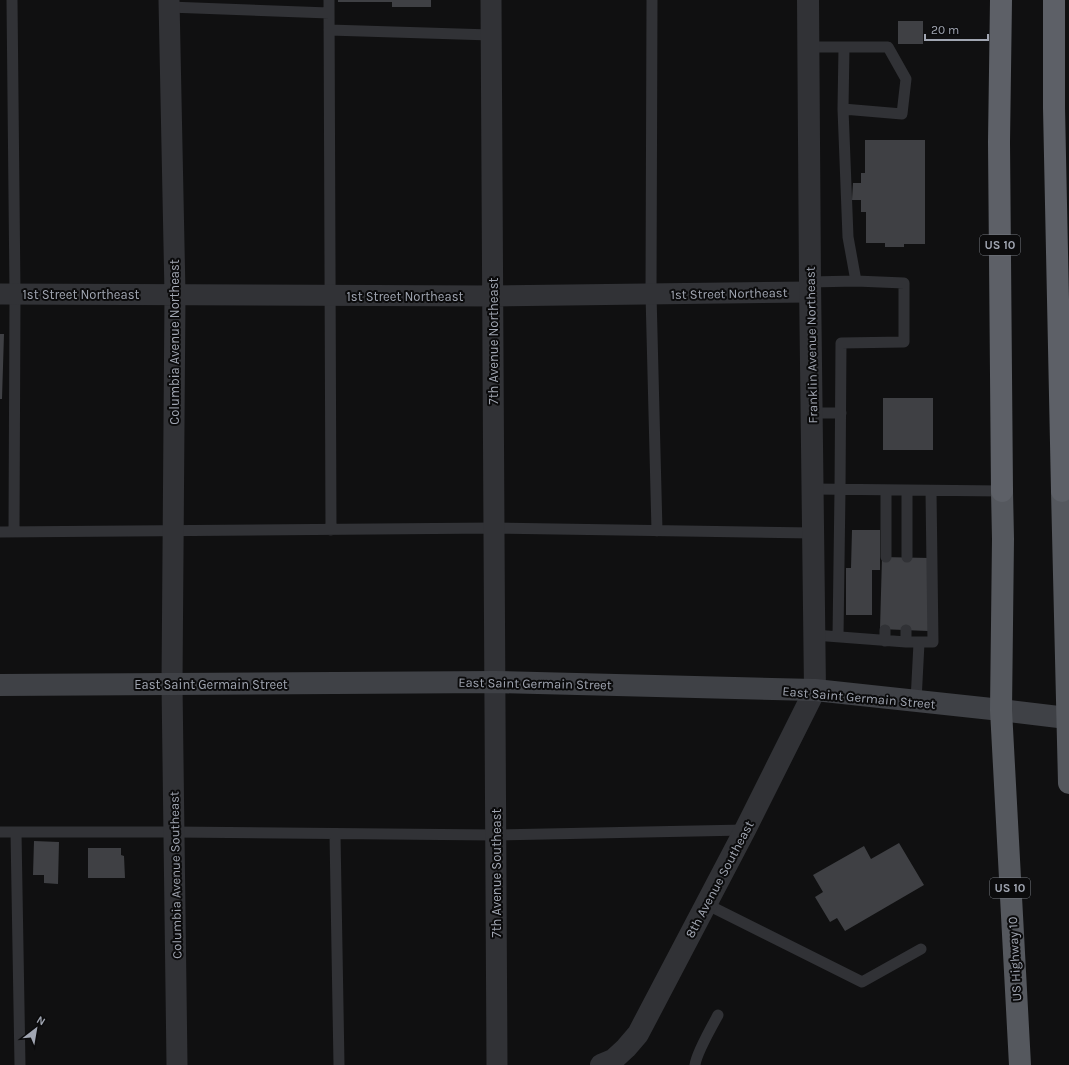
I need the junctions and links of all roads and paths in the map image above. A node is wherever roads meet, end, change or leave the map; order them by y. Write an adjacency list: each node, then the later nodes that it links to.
1 (12, 0): 18 (lane)
2 (329, 0): 10 (lane)
3 (491, 0): 12 (street, 7th Avenue Northeast)
4 (652, 0): 20 (lane)
5 (808, 0): 13 (street, Franklin Avenue Northeast)
6 (1001, 0): 30 (highway, US 10)
7 (1054, 0): 53 (highway)
8 (169, 4): 9 (lane); 19 (street, Columbia Avenue Northeast)
9 (216, 4): 10 (lane)
10 (329, 13): 11 (lane)
11 (329, 30): 12 (lane); 21 (lane)
12 (491, 35): 22 (street, 7th Avenue Northeast)
13 (808, 47): 14 (lane); 17 (street, Franklin Avenue Northeast)
14 (844, 47): 15 (lane); 15 (lane)
15 (843, 109): 16 (lane)
16 (856, 281): 17 (lane); 24 (lane)
17 (810, 287): 20 (street, 1st Street Northeast); 23 (street, Franklin Avenue Northeast)
18 (8, 294): 19 (street, 1st Street Northeast); 36 (lane)
19 (175, 294): 21 (street, 1st Street Northeast); 33 (street, Columbia Avenue Northeast)
20 (651, 294): 22 (street, 1st Street Northeast); 34 (lane)
21 (331, 295): 22 (street, 1st Street Northeast); 32 (lane)
22 (492, 296): 31 (street, 7th Avenue Northeast)
23 (811, 413): 24 (lane); 25 (street, Franklin Avenue Northeast)
24 (841, 413): 26 (lane)
25 (812, 489): 26 (lane); 37 (street, Franklin Avenue Northeast)
26 (840, 490): 27 (lane); 43 (lane)
27 (886, 490): 28 (lane); 38 (lane)
28 (907, 490): 29 (lane); 39 (lane)
29 (931, 491): 30 (lane); 46 (lane)
30 (1002, 491): 52 (highway, US 10)
31 (494, 528): 32 (lane); 34 (lane); 47 (street, 7th Avenue Northeast)
32 (331, 530): 33 (lane)
33 (174, 531): 36 (lane); 48 (street, Columbia Avenue Northeast)
34 (657, 531): 37 (lane)
35 (0, 532): 36 (lane)
36 (14, 532)
37 (813, 533): 42 (street, Franklin Avenue Northeast)
38 (886, 557)
39 (907, 557)
40 (885, 630): 44 (lane)
41 (906, 630): 45 (lane)
42 (814, 636): 43 (lane); 50 (street, Franklin Avenue Northeast)
43 (838, 637): 44 (lane)
44 (885, 641): 45 (lane)
45 (906, 642): 46 (lane)
46 (919, 643): 51 (lane)
47 (495, 682): 48 (main road, East Saint Germain Street); 50 (main road, East Saint Germain Street); 60 (street, 7th Avenue Southeast)
48 (172, 684): 49 (main road, East Saint Germain Street); 58 (street, Columbia Avenue Southeast)
49 (0, 685)
50 (814, 690): 51 (main road, East Saint Germain Street); 55 (street, 8th Avenue Southeast)
51 (916, 701): 52 (main road, East Saint Germain Street)
52 (1001, 710): 53 (main road, East Saint Germain Street); 70 (highway, US Highway 10 / US 10)
53 (1068, 718): 54 (highway)
54 (1069, 783)
55 (745, 830): 60 (lane); 61 (street, 8th Avenue Southeast)
56 (0, 832): 57 (lane)
57 (16, 832): 58 (lane); 65 (lane)
58 (174, 832): 59 (lane); 66 (street, Columbia Avenue Southeast)
59 (335, 834): 60 (lane); 67 (lane)
60 (496, 835): 68 (street, 7th Avenue Southeast)
61 (706, 904): 62 (lane); 64 (street, 8th Avenue Southeast)
62 (920, 949)
63 (718, 1015): 69 (lane)
64 (607, 1062)
65 (20, 1065)
66 (177, 1065)
67 (339, 1065)
68 (496, 1065)
69 (695, 1065)
70 (1020, 1065)

